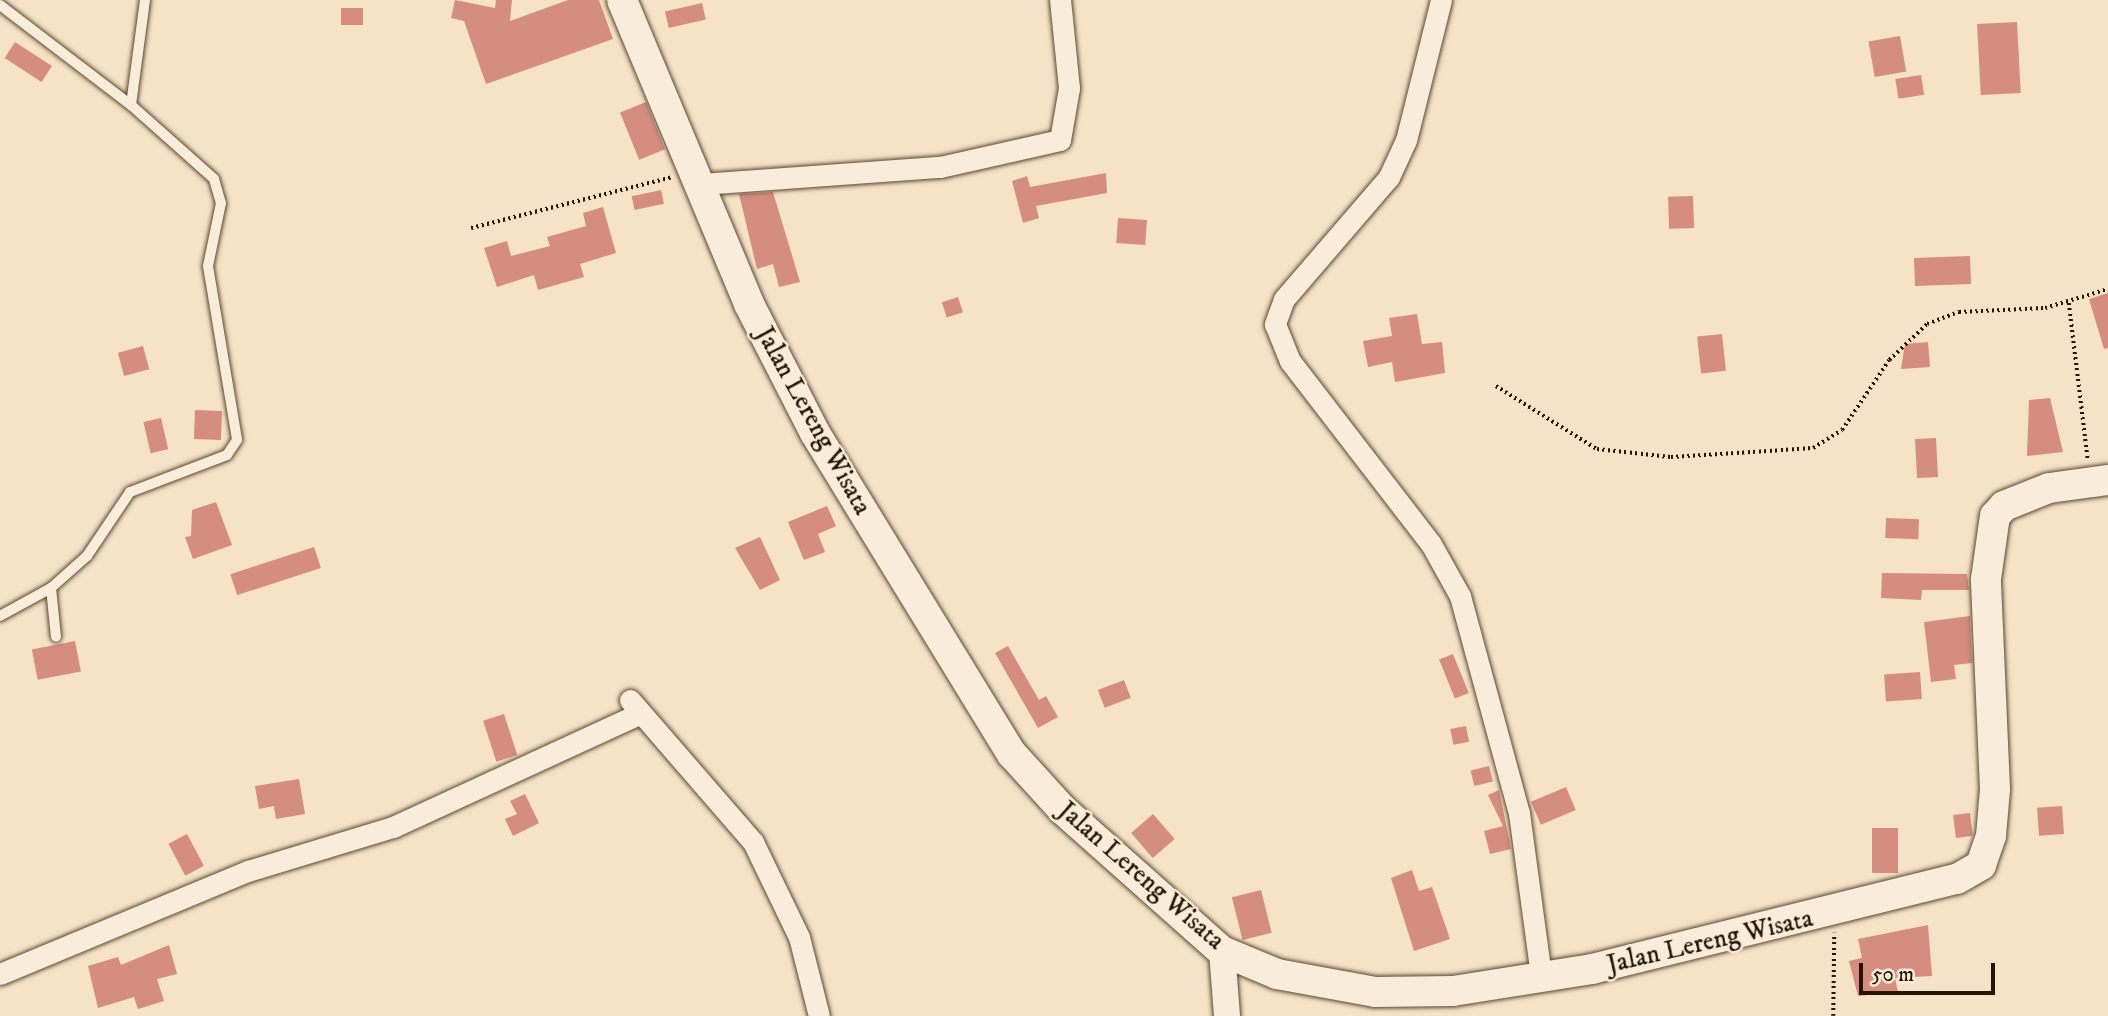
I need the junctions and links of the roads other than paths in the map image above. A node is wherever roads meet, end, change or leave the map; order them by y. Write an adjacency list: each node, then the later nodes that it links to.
1 (145, 0): 6 (lane)
2 (622, 0): 7 (main road, Jalan Lereng Wisata)
3 (1060, 0): 7 (street)
4 (1441, 0): 14 (street)
5 (0, 5): 6 (lane)
6 (131, 104): 9 (lane)
7 (698, 178): 12 (main road, Jalan Lereng Wisata)
8 (2100, 481): 14 (main road, Jalan Lereng Wisata)
9 (51, 588): 10 (lane); 11 (lane)
10 (0, 616)
11 (56, 637)
12 (1222, 951): 14 (main road, Jalan Lereng Wisata); 16 (street)
13 (0, 974): 15 (street)
14 (1541, 976)
15 (818, 1016)
16 (1227, 1016)

